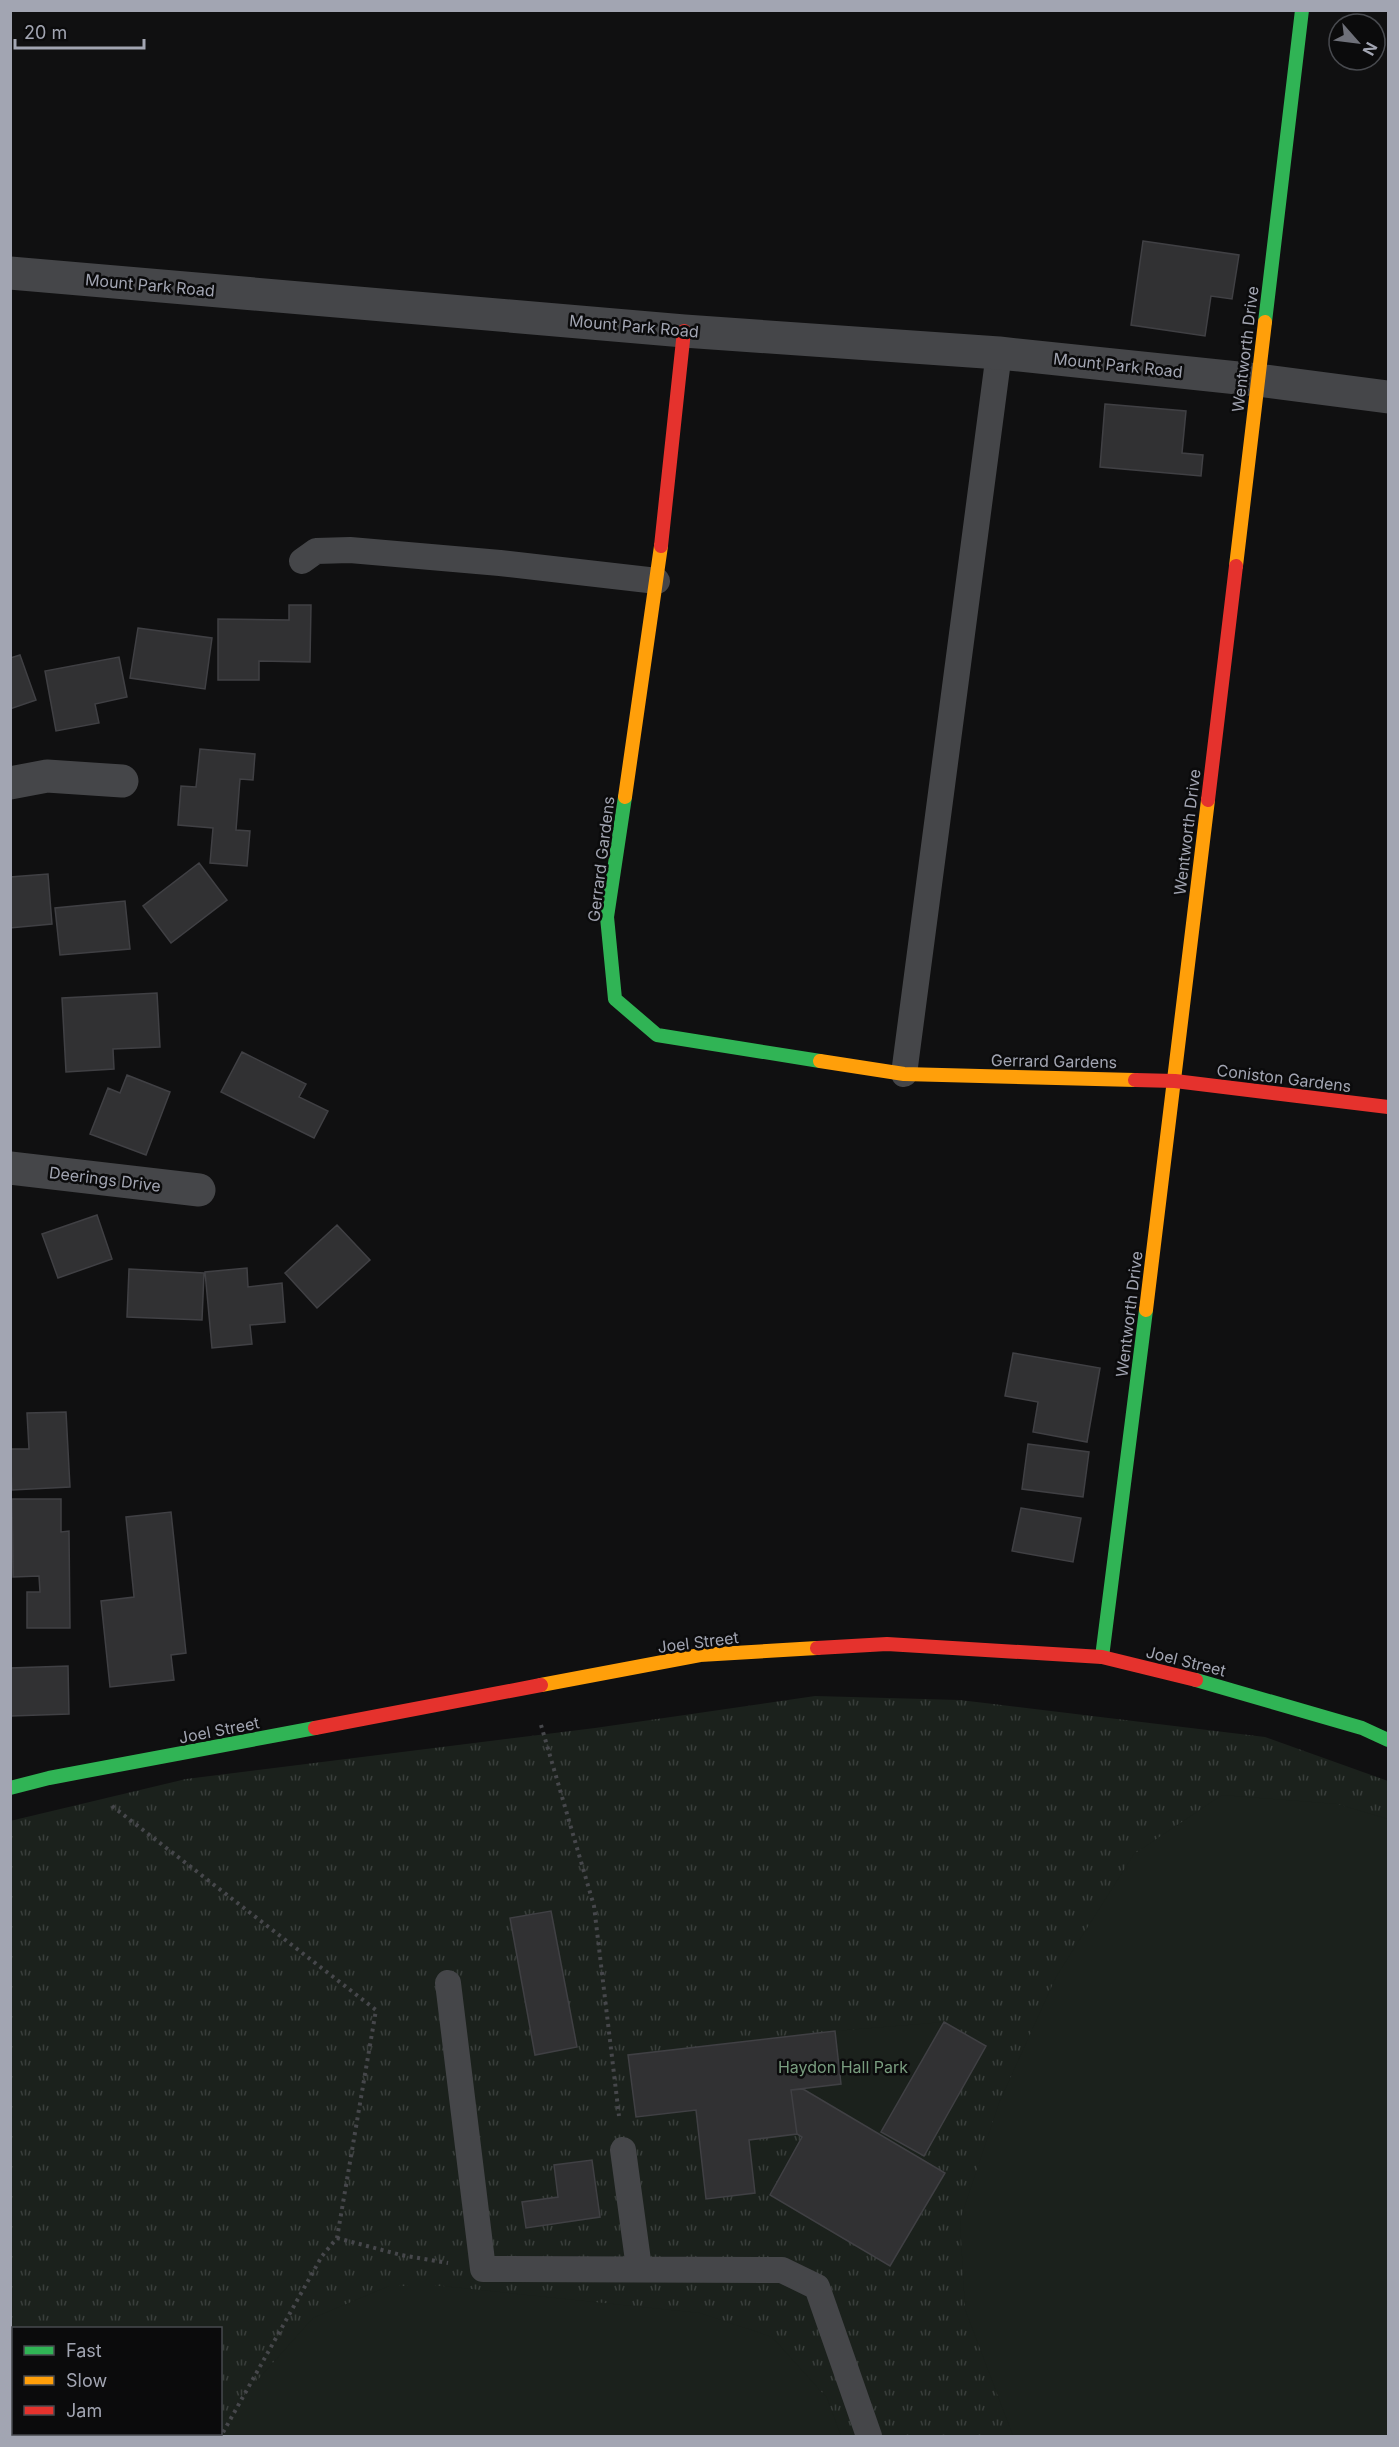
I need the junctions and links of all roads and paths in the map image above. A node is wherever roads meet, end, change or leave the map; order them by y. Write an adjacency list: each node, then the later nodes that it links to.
1 (1302, 10): 5 (street, Wentworth Drive)
2 (10, 273): 3 (street, Mount Park Road)
3 (684, 331): 4 (street, Mount Park Road); 8 (street, Gerrard Gardens)
4 (999, 353): 5 (street, Mount Park Road); 11 (lane)
5 (1257, 380): 6 (street, Mount Park Road); 12 (street, Wentworth Drive)
6 (1389, 397)
7 (302, 561): 8 (lane)
8 (657, 581): 11 (street, Gerrard Gardens)
9 (122, 781): 10 (street)
10 (10, 783)
11 (904, 1074): 12 (street, Gerrard Gardens)
12 (1175, 1081): 13 (street, Coniston Gardens); 16 (street, Wentworth Drive)
13 (1389, 1107)
14 (10, 1167): 15 (street, Deerings Drive)
15 (199, 1190)
16 (1102, 1657): 18 (street, Joel Street); 19 (street, Joel Street)
17 (544, 1735): 22 (path)
18 (1389, 1740)
19 (70, 1775): 20 (street, Joel Street); 23 (path)
20 (10, 1788)
21 (448, 1983): 25 (lane)
22 (623, 2150): 24 (lane)
23 (337, 2238): 25 (path); 26 (path)
24 (639, 2268): 25 (lane); 27 (lane)
25 (483, 2269)
26 (222, 2434)
27 (869, 2436)

